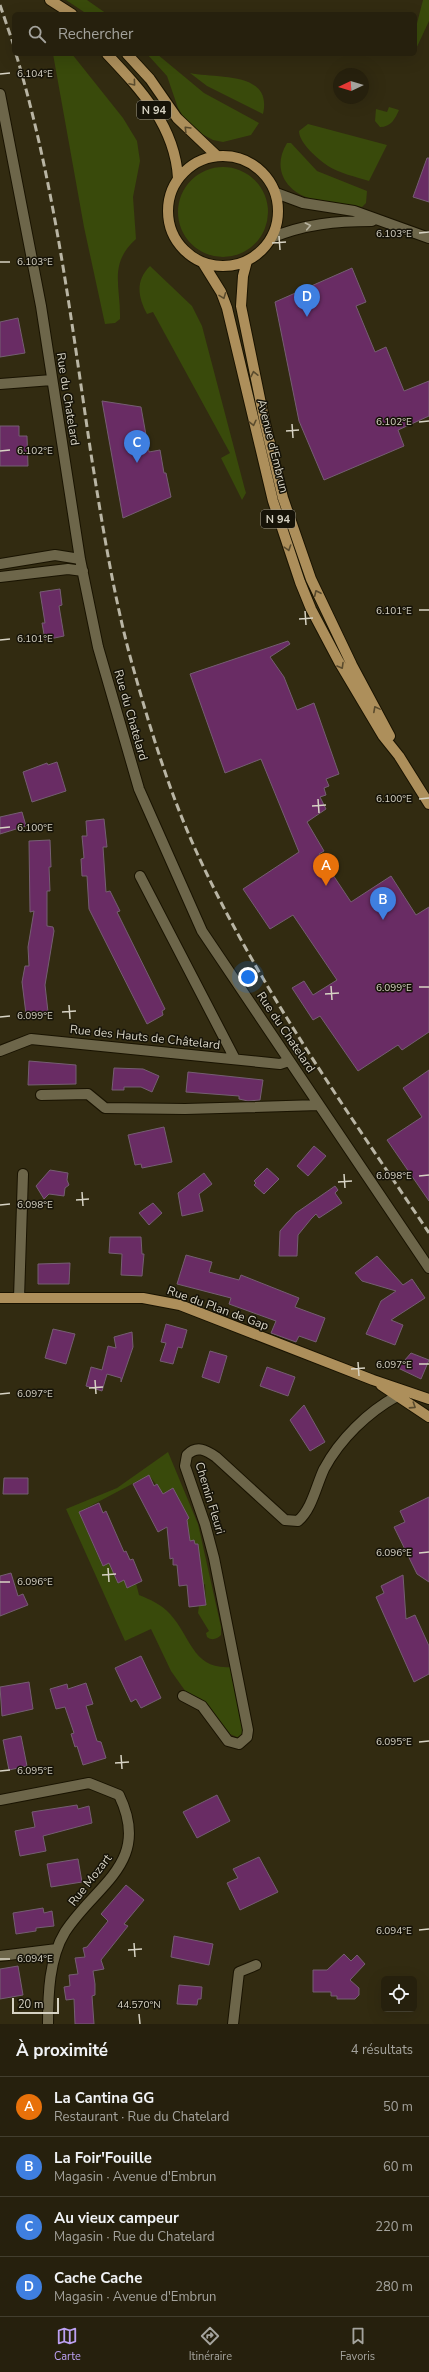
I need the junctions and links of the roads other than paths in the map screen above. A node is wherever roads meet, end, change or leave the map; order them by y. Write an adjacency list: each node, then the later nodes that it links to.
1 (53, 2): 2 (main road); 3 (main road)
2 (64, 12)
3 (69, 12)
4 (109, 56): 8 (main road, N 94, one-way to 8)
5 (129, 56): 7 (main road, N 94, one-way to 5)
6 (0, 94): 15 (street, Rue du Chatelard)
7 (216, 155): 8 (main road); 9 (main road)
8 (178, 178): 14 (main road)
9 (276, 193): 10 (street); 11 (main road)
10 (380, 220): 11 (street, one-way to 10); 12 (street)
11 (271, 238): 13 (main road)
12 (429, 238)
13 (247, 261): 14 (main road); 21 (main road, Avenue d'Embrun / N 94, one-way to 13)
14 (204, 263): 21 (main road, Avenue d'Embrun / N 94, one-way to 21)
15 (52, 380): 16 (street); 17 (street, Rue du Chatelard)
16 (0, 384)
17 (80, 559): 18 (street); 19 (street, Rue du Chatelard)
18 (0, 564)
19 (83, 571): 20 (street); 26 (street, Rue du Chatelard)
20 (0, 576)
21 (399, 756): 22 (main road, Avenue d'Embrun / N 94)
22 (429, 804)
23 (140, 876): 25 (street)
24 (0, 1050): 25 (street, Rue des Hauts de Châtelard)
25 (235, 1059): 26 (street, Rue des Hauts de Châtelard)
26 (289, 1060): 28 (street, Rue du Chatelard)
27 (41, 1095): 28 (street)
28 (319, 1105): 30 (street, Rue du Chatelard)
29 (23, 1174): 32 (street)
30 (429, 1268)
31 (0, 1298): 32 (main road, Rue du Plan de Gap)
32 (19, 1298): 33 (main road, Rue du Plan de Gap)
33 (373, 1380): 34 (main road); 35 (main road)
34 (398, 1396): 36 (main road, one-way to 36); 37 (street, Chemin Fleuri)
35 (429, 1399)
36 (429, 1417)
37 (183, 1696)
38 (0, 1800): 39 (street, Rue Mozart)
39 (57, 1949): 40 (street); 42 (street, Rue Mozart)
40 (0, 1956)
41 (256, 1965): 43 (street)
42 (48, 2024)
43 (234, 2024)

